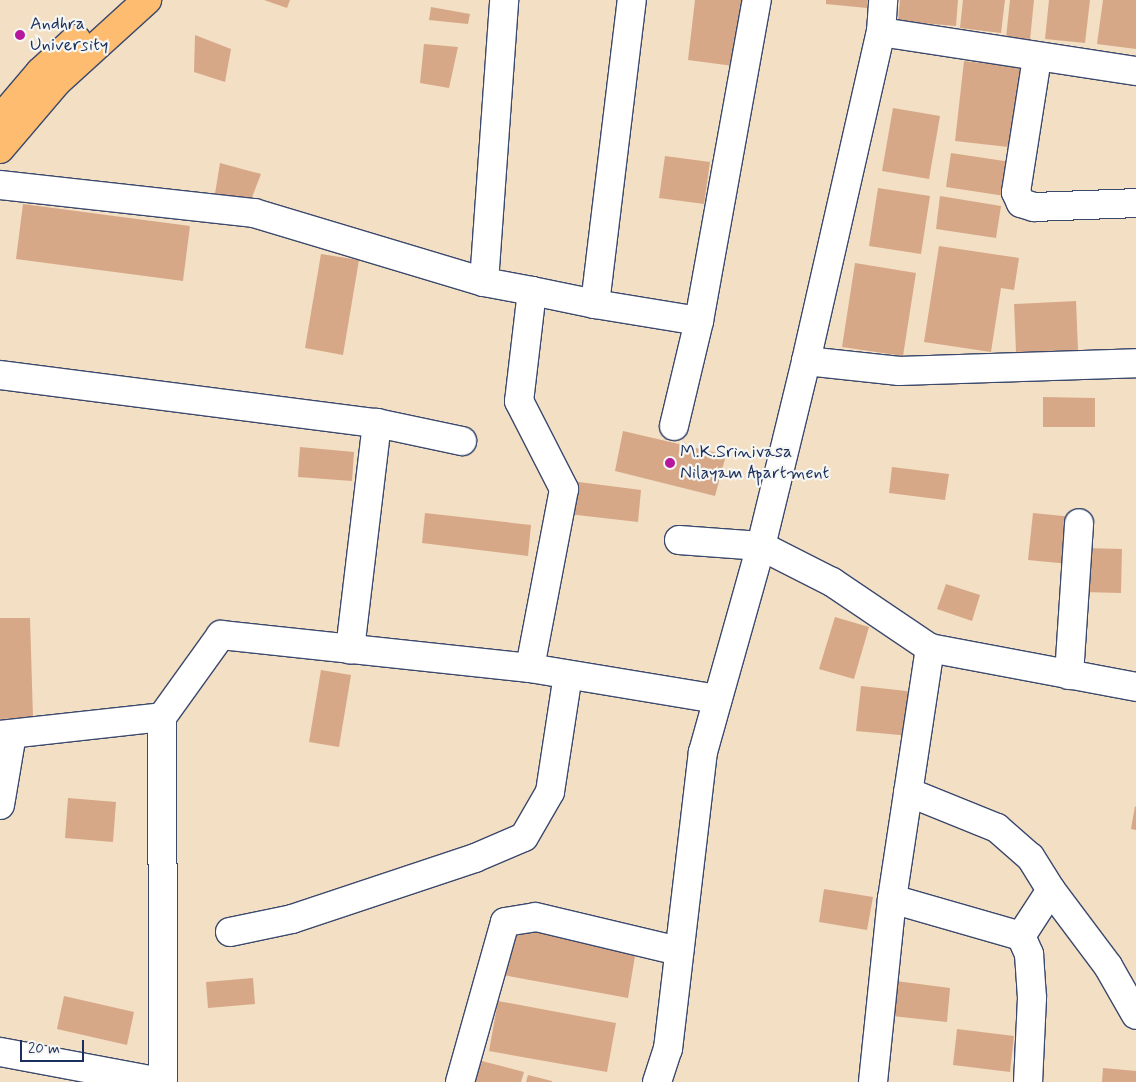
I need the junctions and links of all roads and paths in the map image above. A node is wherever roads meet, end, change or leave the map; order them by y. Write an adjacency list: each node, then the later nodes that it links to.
1 (120, 0): 10 (main road)
2 (147, 0): 11 (main road)
3 (504, 0): 14 (street)
4 (632, 0): 16 (street)
5 (757, 0): 17 (street)
6 (882, 0): 7 (street)
7 (881, 32): 8 (street); 18 (street)
8 (1037, 58): 9 (street); 13 (street)
9 (1136, 71)
10 (0, 119)
11 (0, 149)
12 (0, 185): 14 (street)
13 (1136, 203)
14 (484, 282): 15 (street)
15 (532, 292): 16 (street); 29 (street)
16 (594, 304): 17 (street)
17 (699, 321): 22 (street)
18 (806, 361): 19 (street); 26 (street)
19 (1136, 363)
20 (0, 375): 21 (street)
21 (377, 423): 23 (street); 28 (street)
22 (674, 426)
23 (462, 441)
24 (1079, 523): 31 (street)
25 (679, 540): 26 (street)
26 (761, 546): 27 (street); 33 (street)
27 (930, 648): 31 (street); 36 (street)
28 (350, 649): 29 (street); 34 (street)
29 (530, 668): 30 (street)
30 (568, 675): 33 (street); 40 (street)
31 (1069, 675): 32 (street)
32 (1136, 687)
33 (717, 699): 42 (street)
34 (162, 717): 35 (street); 45 (street)
35 (6, 734): 37 (street)
36 (908, 792): 38 (street); 39 (street)
37 (0, 805)
38 (1051, 890): 41 (street); 43 (street)
39 (892, 899): 41 (street); 48 (street)
40 (230, 932)
41 (1021, 936): 49 (street)
42 (679, 951): 46 (street); 47 (street)
43 (1136, 1013)
44 (0, 1052): 45 (street)
45 (162, 1082)
46 (460, 1082)
47 (657, 1082)
48 (873, 1082)
49 (1028, 1082)

